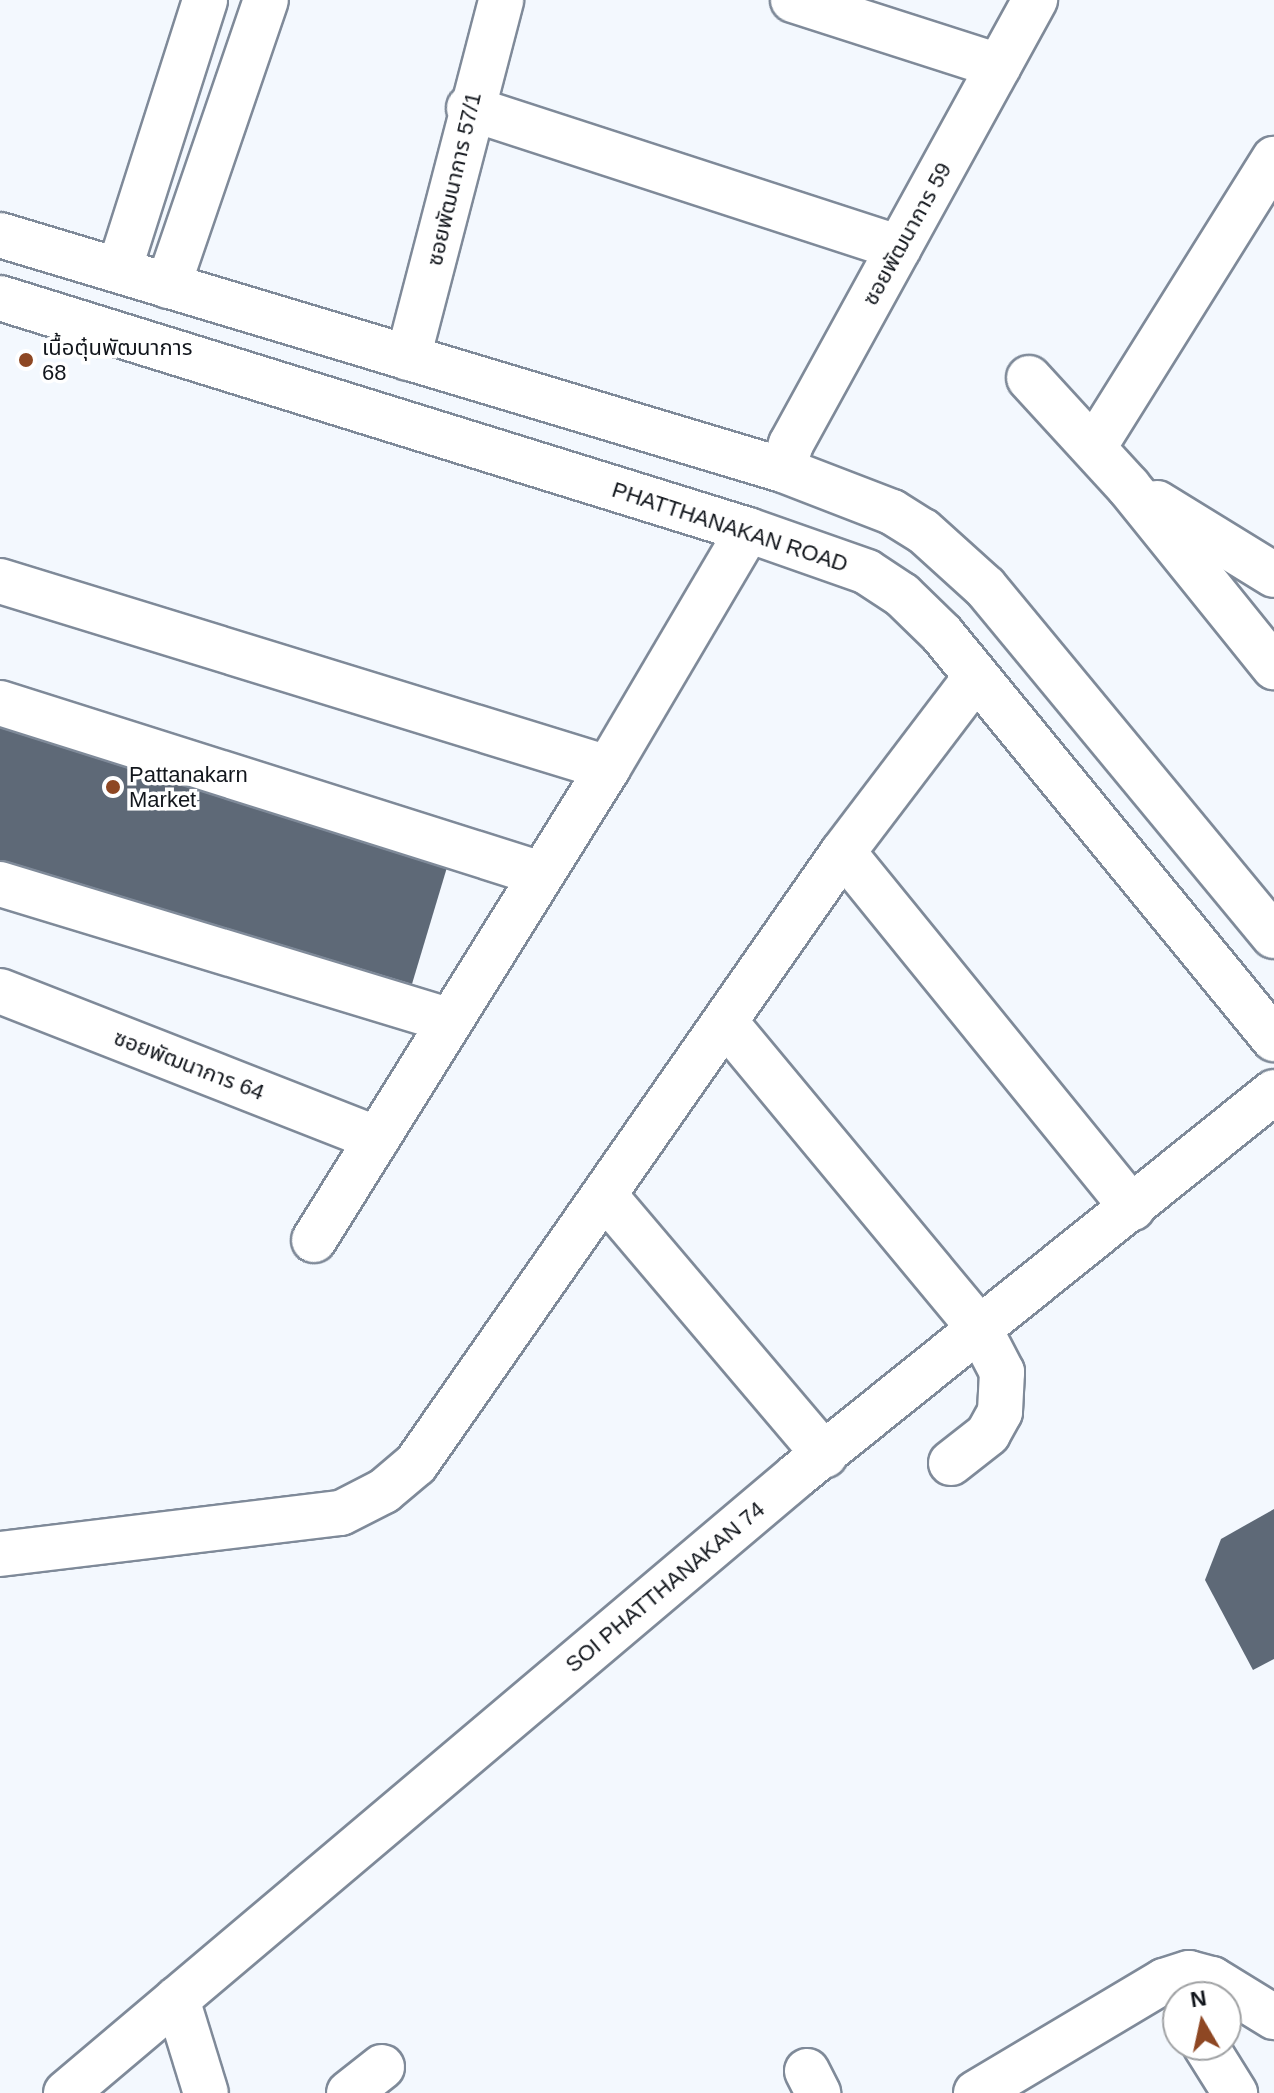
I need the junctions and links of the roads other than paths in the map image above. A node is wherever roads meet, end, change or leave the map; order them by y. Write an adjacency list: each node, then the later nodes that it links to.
1 (205, 0): 11 (street)
2 (266, 0): 12 (street)
3 (501, 0): 7 (street, ซอยพัฒนาการ 57/1)
4 (793, 0): 6 (street)
5 (1035, 0): 6 (street, ซอยพัฒนาการ 59)
6 (999, 66): 10 (street, ซอยพัฒนาการ 59)
7 (469, 108): 10 (street); 14 (street, ซอยพัฒนาการ 57/1)
8 (1268, 184): 16 (street)
9 (0, 235): 11 (street)
10 (899, 248): 17 (street, ซอยพัฒนาการ 59)
11 (119, 270): 12 (street)
12 (168, 286): 14 (street)
13 (0, 298): 19 (street, PHATTHANAKAN ROAD)
14 (408, 358): 17 (street)
15 (1029, 378): 16 (street)
16 (1094, 447): 18 (street)
17 (783, 470): 29 (street)
18 (1128, 486): 20 (street); 22 (street)
19 (748, 530): 23 (street, PHATTHANAKAN ROAD); 25 (street)
20 (1274, 575)
21 (0, 581): 25 (street)
22 (1274, 667)
23 (976, 677): 26 (street); 33 (street, PHATTHANAKAN ROAD)
24 (0, 703): 27 (street)
25 (608, 768): 27 (street)
26 (843, 852): 32 (street); 37 (street)
27 (538, 873): 31 (street)
28 (0, 884): 31 (street)
29 (1274, 936)
30 (0, 991): 35 (street, ซอยพัฒนาการ 64)
31 (448, 1020): 35 (street)
32 (726, 1023): 36 (street); 39 (street)
33 (1274, 1039)
34 (1274, 1092): 37 (street, SOI PHATTHANAKAN 74)
35 (377, 1139): 38 (street)
36 (605, 1196): 41 (street); 42 (street)
37 (1132, 1208): 39 (street, SOI PHATTHANAKAN 74)
38 (314, 1240)
39 (978, 1326): 40 (street); 41 (street, SOI PHATTHANAKAN 74)
40 (951, 1463)
41 (810, 1465): 47 (street, SOI PHATTHANAKAN 74)
42 (0, 1554)
43 (1181, 1981): 44 (street)
44 (1215, 1981)
45 (1162, 1997): 52 (street)
46 (1242, 1997): 48 (street)
47 (177, 1999): 50 (street, SOI PHATTHANAKAN 74); 51 (street)
48 (1274, 2017)
49 (1215, 2061): 53 (street)
50 (66, 2093)
51 (206, 2093)
52 (976, 2093)
53 (1235, 2093)

